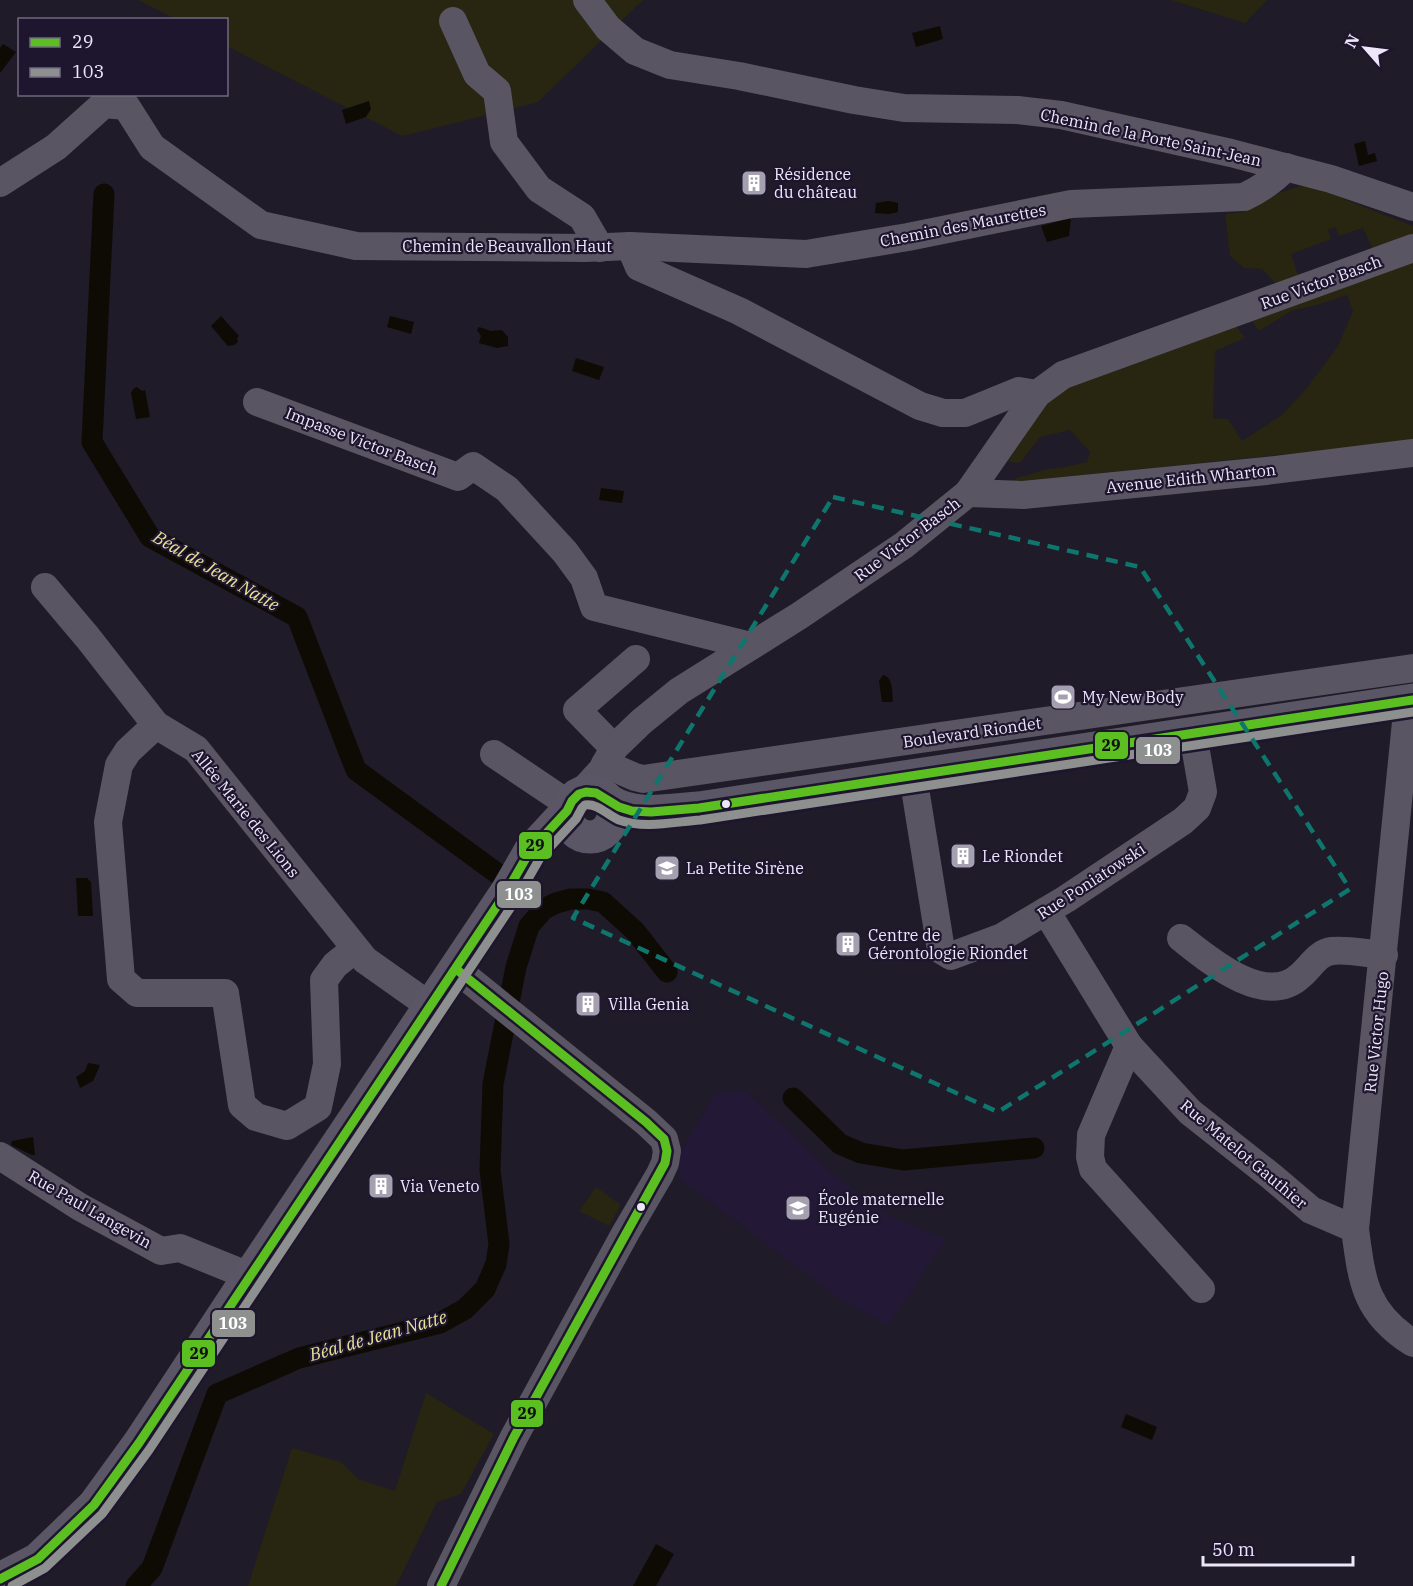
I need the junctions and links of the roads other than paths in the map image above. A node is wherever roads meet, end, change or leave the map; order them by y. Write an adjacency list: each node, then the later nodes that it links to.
1 (586, 0): 3 (street, Chemin de la Porte Saint-Jean)
2 (453, 21): 7 (street)
3 (1286, 167): 5 (street, Chemin de la Porte Saint-Jean); 6 (street, Chemin des Maurettes)
4 (0, 183): 7 (street, Chemin de Beauvallon Haut)
5 (1413, 207)
6 (630, 246): 7 (street, Chemin de Beauvallon Haut); 9 (street, Chemin de Beauvallon Haut)
7 (600, 248)
8 (1413, 248): 9 (street, Rue Victor Basch)
9 (1037, 394): 12 (street, Rue Victor Basch)
10 (257, 402): 14 (street, Impasse Victor Basch)
11 (1413, 453): 12 (street, Avenue Edith Wharton)
12 (968, 493): 14 (street, Rue Victor Basch)
13 (45, 587): 18 (street, Allée Marie des Lions)
14 (751, 646): 22 (street, Rue Victor Basch)
15 (636, 659): 22 (street)
16 (1413, 668): 22 (street, Boulevard Riondet)
17 (1409, 701): 19 (main road); 26 (street, Rue Victor Hugo)
18 (156, 725): 25 (street, Allée Marie des Lions); 25 (street)
19 (1193, 734): 21 (main road); 23 (street, Rue Poniatowski)
20 (494, 753): 22 (street)
21 (913, 776): 22 (main road); 23 (street, Rue Poniatowski)
22 (593, 796): 27 (main road)
23 (1046, 911): 29 (street, Rue Matelot Gauthier)
24 (1182, 938): 26 (street)
25 (355, 949): 28 (street, Allée Marie des Lions)
26 (1384, 955): 31 (street, Rue Victor Hugo)
27 (456, 969): 28 (main road); 36 (street)
28 (430, 1006): 32 (main road)
29 (1129, 1046): 31 (street, Rue Matelot Gauthier); 33 (street)
30 (0, 1156): 32 (street, Rue Paul Langevin)
31 (1355, 1229): 34 (street, Rue Victor Hugo)
32 (249, 1276): 35 (main road)
33 (1202, 1289)
34 (1413, 1343)
35 (0, 1579)
36 (441, 1586)

